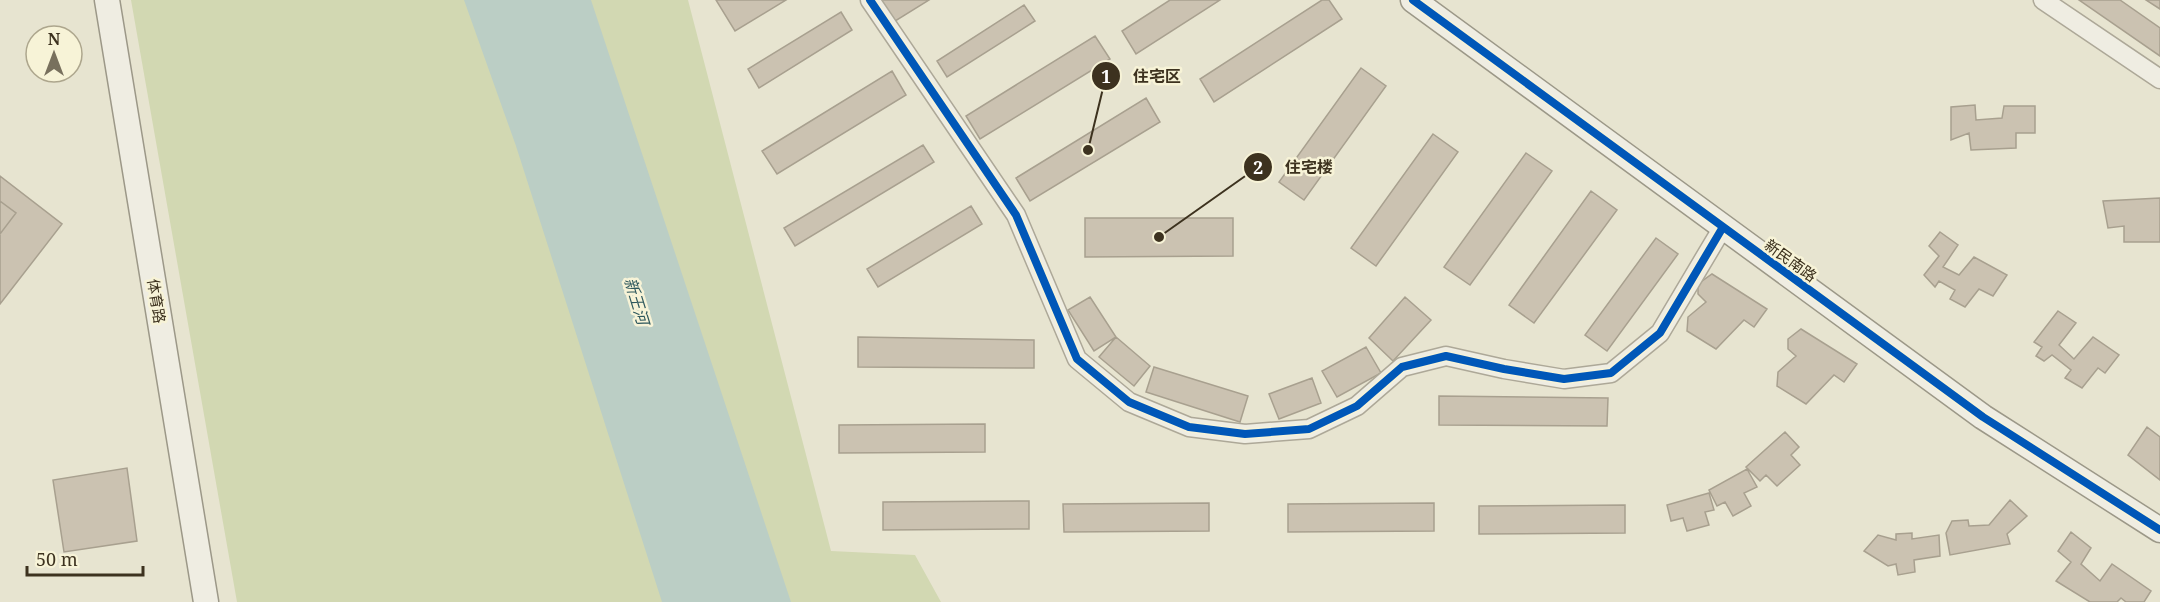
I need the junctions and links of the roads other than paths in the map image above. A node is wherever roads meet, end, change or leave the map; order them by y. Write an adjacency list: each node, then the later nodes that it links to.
1 (107, 0): 8 (street, 体育路)
2 (870, 0): 6 (street)
3 (1413, 0): 6 (street, 新民南路)
4 (2043, 0): 5 (street)
5 (2160, 79)
6 (1724, 227): 7 (street, 新民南路)
7 (2160, 530)
8 (206, 602)

